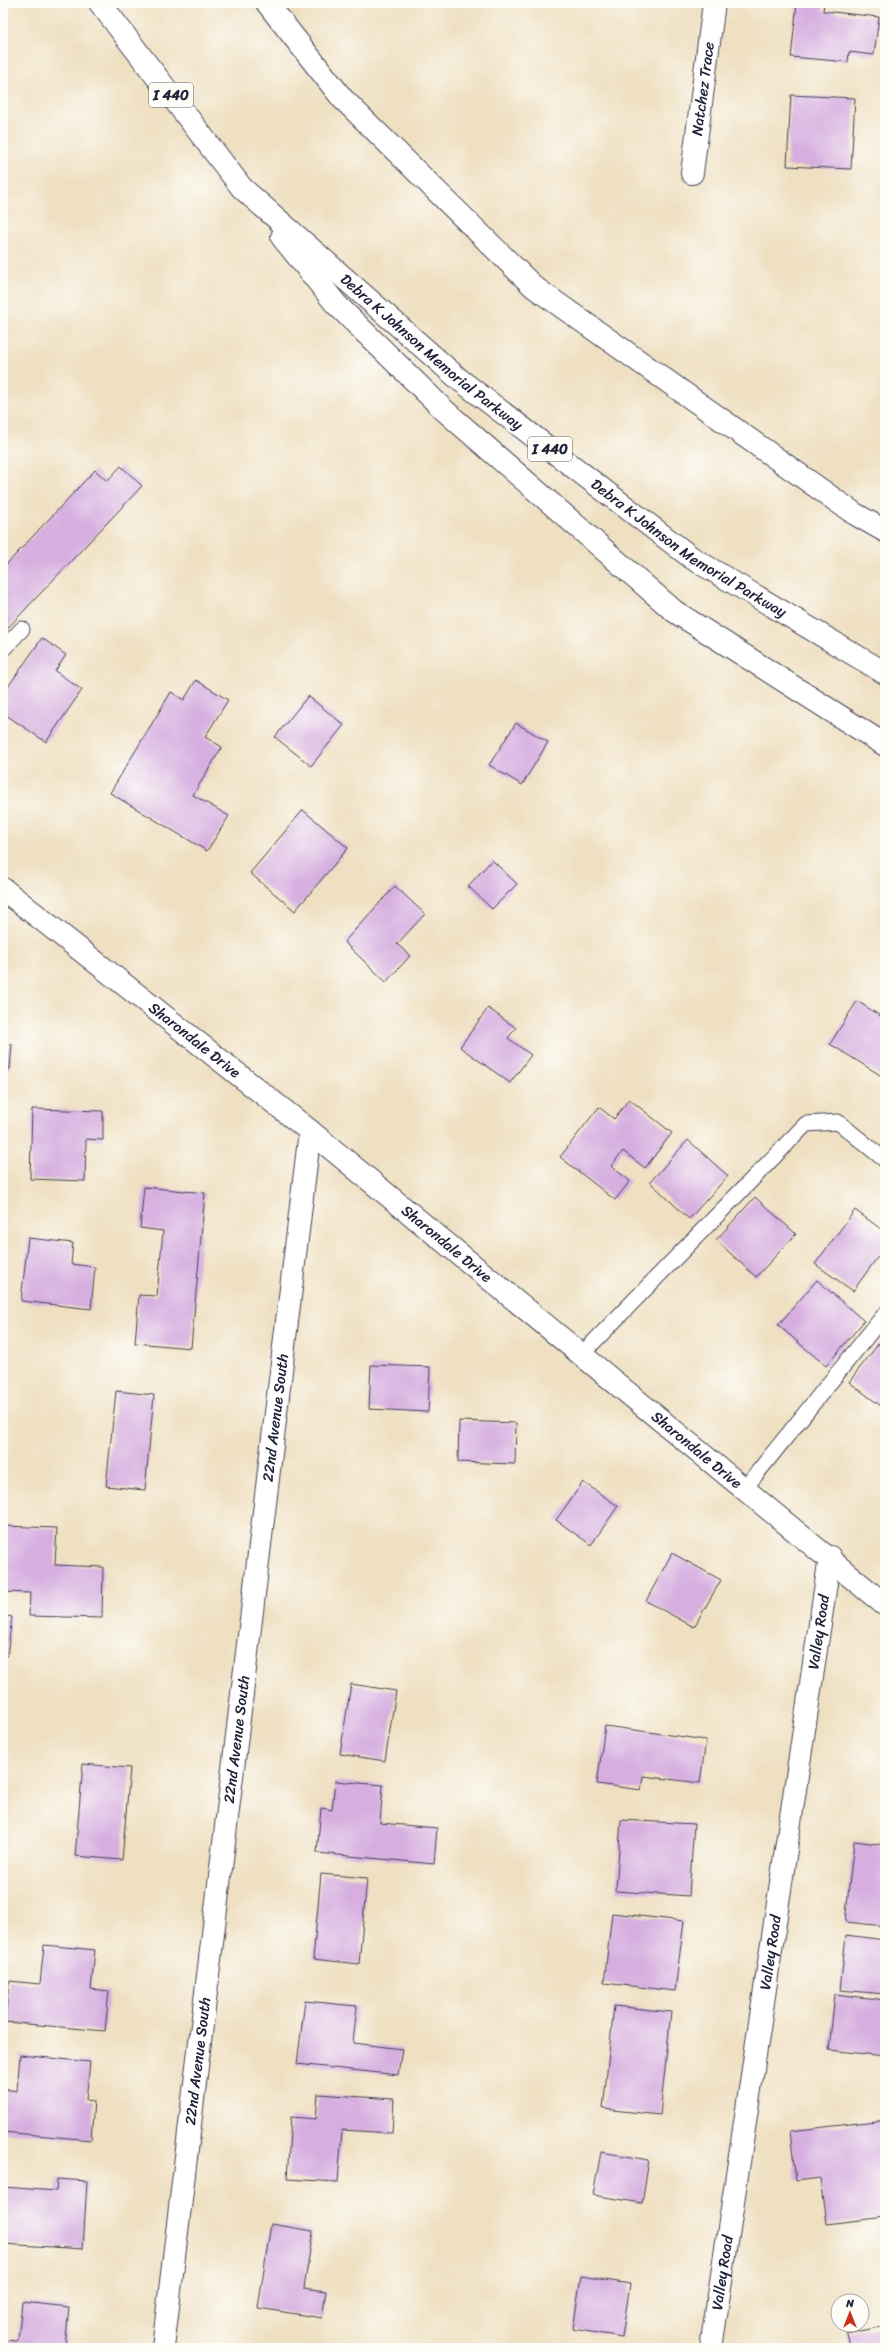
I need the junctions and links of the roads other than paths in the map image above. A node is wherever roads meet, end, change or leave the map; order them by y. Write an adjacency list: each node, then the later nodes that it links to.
1 (100, 3): 5 (main road, Debra K Johnson Memorial Parkway / I 440)
2 (267, 3): 6 (main road)
3 (714, 3): 4 (main road, Natchez Trace)
4 (692, 173)
5 (242, 188): 11 (main road, Debra K Johnson Memorial Parkway / I 440); 12 (main road)
6 (855, 514): 7 (main road); 8 (main road)
7 (885, 526)
8 (885, 531)
9 (22, 629): 10 (lane)
10 (3, 649)
11 (885, 673)
12 (885, 745)
13 (3, 888): 14 (main road, Sharondale Drive)
14 (310, 1131): 17 (main road, Sharondale Drive); 21 (main road, 22nd Avenue South)
15 (885, 1160): 17 (lane)
16 (885, 1314): 18 (lane)
17 (582, 1354): 18 (main road, Sharondale Drive)
18 (745, 1488): 19 (main road, Sharondale Drive)
19 (830, 1557): 20 (main road, Sharondale Drive); 22 (main road, Valley Road)
20 (885, 1605)
21 (163, 2348)
22 (711, 2348)

